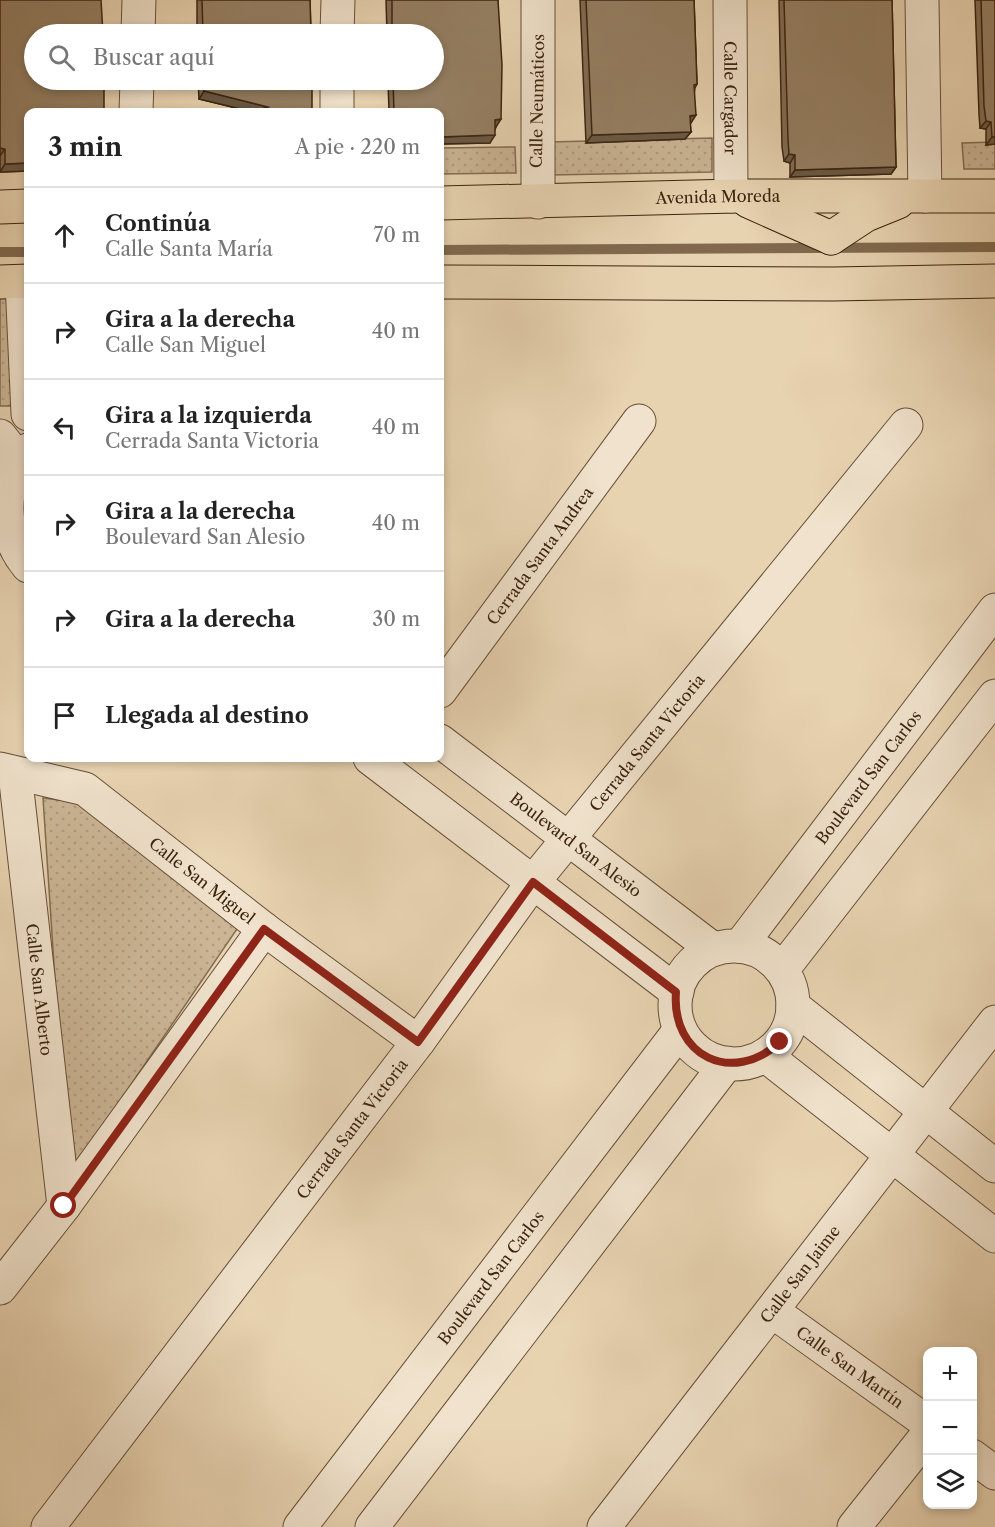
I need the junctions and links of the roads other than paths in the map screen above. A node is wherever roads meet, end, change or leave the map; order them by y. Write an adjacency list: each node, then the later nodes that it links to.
1 (139, 0): 6 (street)
2 (338, 0): 7 (street)
3 (538, 0): 15 (street, Calle Neumáticos)
4 (730, 0): 12 (street, Calle Cargador)
5 (922, 0): 13 (street)
6 (138, 24)
7 (338, 24)
8 (137, 90): 10 (street)
9 (337, 90): 11 (street)
10 (136, 108)
11 (337, 108)
12 (733, 196): 13 (main road, Avenida Moreda); 15 (main road, Avenida Moreda); 19 (main road)
13 (920, 196): 14 (main road, Avenida Moreda); 19 (main road)
14 (995, 196)
15 (537, 202): 16 (main road, Avenida Moreda)
16 (444, 203)
17 (24, 206): 18 (main road)
18 (0, 207)
19 (831, 238): 23 (main road)
20 (995, 281): 23 (main road)
21 (17, 282): 24 (street)
22 (444, 282): 23 (main road)
23 (833, 284)
24 (24, 366)
25 (639, 421): 30 (street, Cerrada Santa Andrea)
26 (906, 425): 35 (street, Cerrada Santa Victoria)
27 (16, 448): 28 (street)
28 (24, 562)
29 (995, 610): 38 (street, Boulevard San Carlos)
30 (444, 686)
31 (995, 696): 39 (street)
32 (444, 744): 35 (street, Boulevard San Alesio)
33 (375, 762): 36 (street)
34 (7, 771): 37 (street, Calle San Miguel); 50 (street, Calle San Alberto)
35 (567, 839): 36 (street, Cerrada Santa Victoria); 38 (street, Boulevard San Alesio)
36 (533, 882): 40 (street); 44 (street, Cerrada Santa Victoria)
37 (264, 929): 44 (street, Calle San Miguel); 50 (street)
38 (726, 948): 39 (street); 40 (street)
39 (782, 970): 41 (street)
40 (676, 992): 43 (street)
41 (793, 1006): 45 (street); 47 (street)
42 (995, 1022): 47 (street, Calle San Jaime)
43 (680, 1030): 46 (street); 59 (street, Boulevard San Carlos)
44 (418, 1042): 58 (street, Cerrada Santa Victoria)
45 (765, 1055): 46 (street); 48 (street)
46 (727, 1063): 60 (street)
47 (924, 1111): 48 (street, Calle San Jaime); 49 (street)
48 (892, 1157): 51 (street); 53 (street, Calle San Jaime)
49 (995, 1166)
50 (64, 1206): 52 (street)
51 (995, 1236)
52 (0, 1288)
53 (772, 1311): 54 (street, Calle San Martín); 61 (street, Calle San Jaime)
54 (923, 1420)
55 (923, 1439): 62 (street)
56 (977, 1460): 57 (street)
57 (995, 1473)
58 (48, 1527)
59 (300, 1527)
60 (372, 1527)
61 (604, 1527)
62 (855, 1527)

